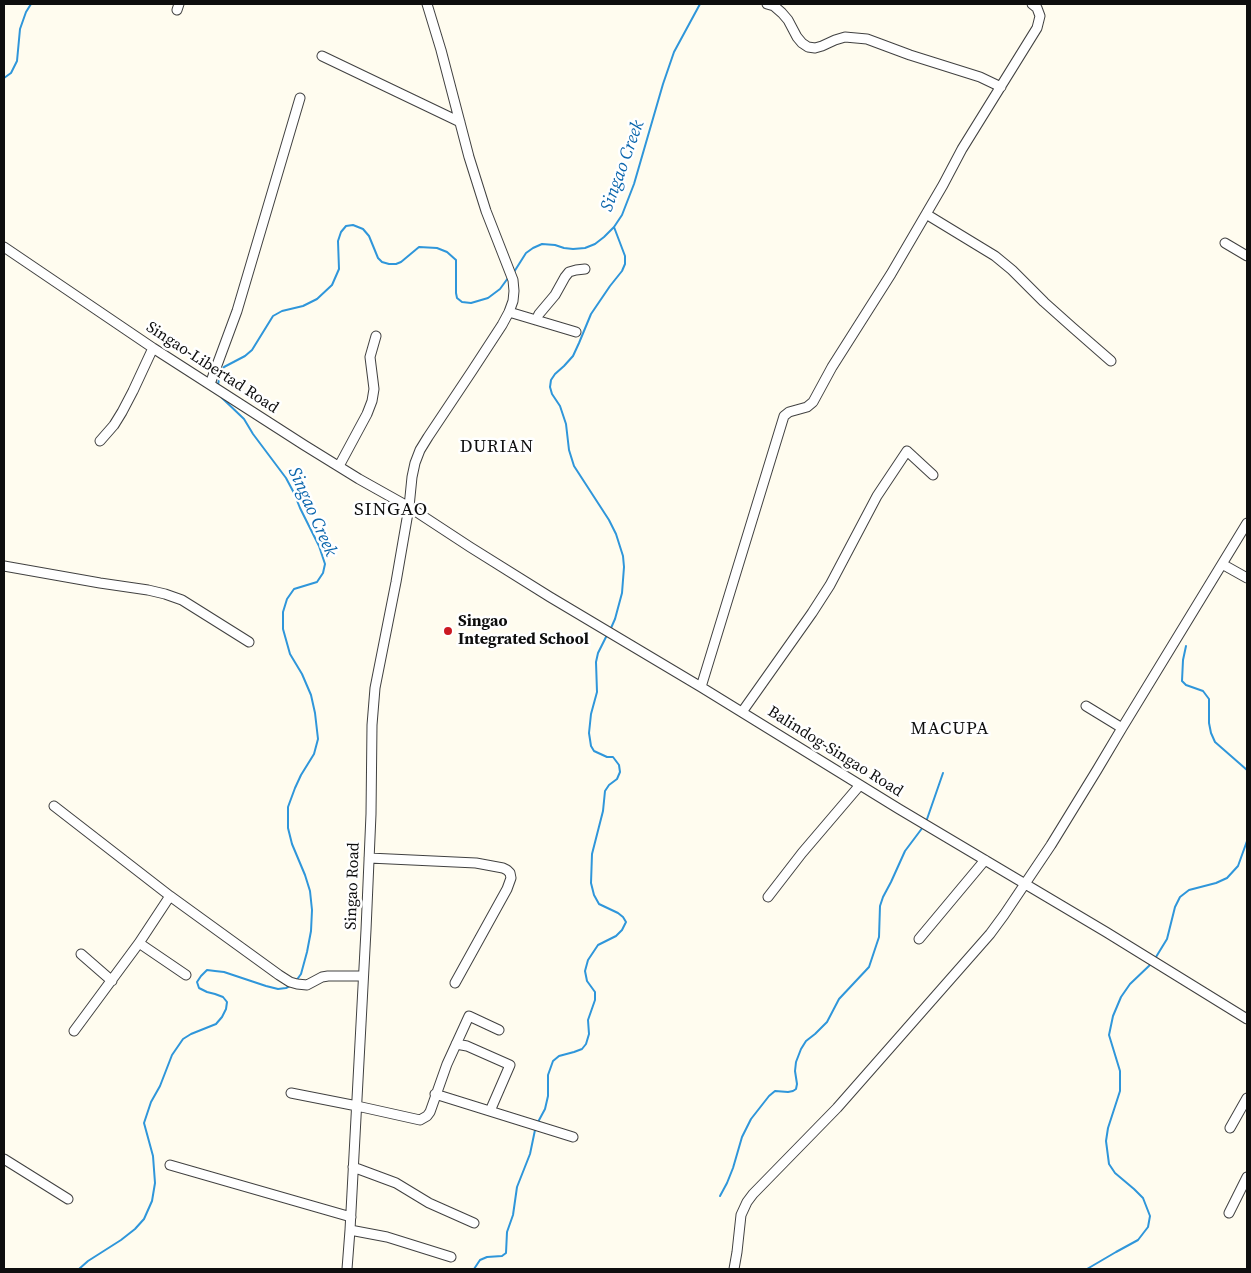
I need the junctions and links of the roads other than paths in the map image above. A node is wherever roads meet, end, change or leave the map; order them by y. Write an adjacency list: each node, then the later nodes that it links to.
1 (428, 4): 7 (street, Singao Road)
2 (767, 4): 5 (street)
3 (1032, 4): 5 (street)
4 (322, 56): 7 (street)
5 (1000, 87): 8 (street)
6 (300, 98): 19 (street)
7 (460, 122): 13 (street, Singao Road)
8 (926, 214): 18 (street); 29 (street)
9 (1224, 243): 11 (street)
10 (4, 247): 17 (street, Singao-Libertad Road)
11 (1247, 256)
12 (585, 270): 14 (street)
13 (508, 312): 14 (street); 23 (street, Singao Road)
14 (536, 320): 15 (street)
15 (576, 332)
16 (376, 336): 21 (street)
17 (153, 348): 19 (street, Singao-Libertad Road); 20 (street)
18 (1111, 360)
19 (210, 384): 21 (street, Singao-Libertad Road)
20 (100, 441)
21 (339, 466): 23 (street, Singao-Libertad Road)
22 (933, 475): 31 (street)
23 (409, 507): 29 (street, Balindog-Singao Road); 35 (street, Singao Road)
24 (1247, 524): 25 (street)
25 (1222, 564): 27 (street); 32 (street)
26 (4, 566): 28 (street)
27 (1247, 578)
28 (249, 642)
29 (702, 687): 31 (street, Balindog-Singao Road)
30 (1086, 706): 32 (street)
31 (742, 712): 33 (street, Balindog-Singao Road)
32 (1122, 728): 37 (street)
33 (860, 785): 36 (street, Balindog-Singao Road); 39 (street)
34 (54, 806): 38 (street)
35 (369, 858): 44 (street, Singao Road); 46 (street)
36 (985, 860): 37 (street, Balindog-Singao Road); 40 (street)
37 (1025, 884): 47 (street, Balindog-Singao Road); 69 (street)
38 (170, 896): 41 (street); 44 (street)
39 (768, 897)
40 (918, 939)
41 (139, 943): 43 (street); 45 (street)
42 (81, 954): 45 (street)
43 (186, 975)
44 (364, 976): 54 (street, Singao Road)
45 (112, 981): 49 (street)
46 (455, 983)
47 (1247, 1019)
48 (499, 1030): 50 (street)
49 (74, 1031)
50 (456, 1044): 52 (street); 55 (street)
51 (291, 1093): 54 (street)
52 (435, 1094): 54 (street); 55 (street)
53 (1247, 1098): 56 (street)
54 (357, 1106): 60 (street, Singao Road)
55 (490, 1111): 57 (street)
56 (1230, 1128)
57 (573, 1136)
58 (4, 1159): 62 (street)
59 (170, 1165): 64 (street)
60 (353, 1167): 64 (street, Singao Road); 65 (street)
61 (1247, 1177): 63 (street)
62 (68, 1199)
63 (1228, 1213)
64 (350, 1217): 66 (street, Singao Road)
65 (474, 1223)
66 (350, 1230): 67 (street); 68 (street, Singao Road)
67 (451, 1257)
68 (346, 1269)
69 (734, 1269)

